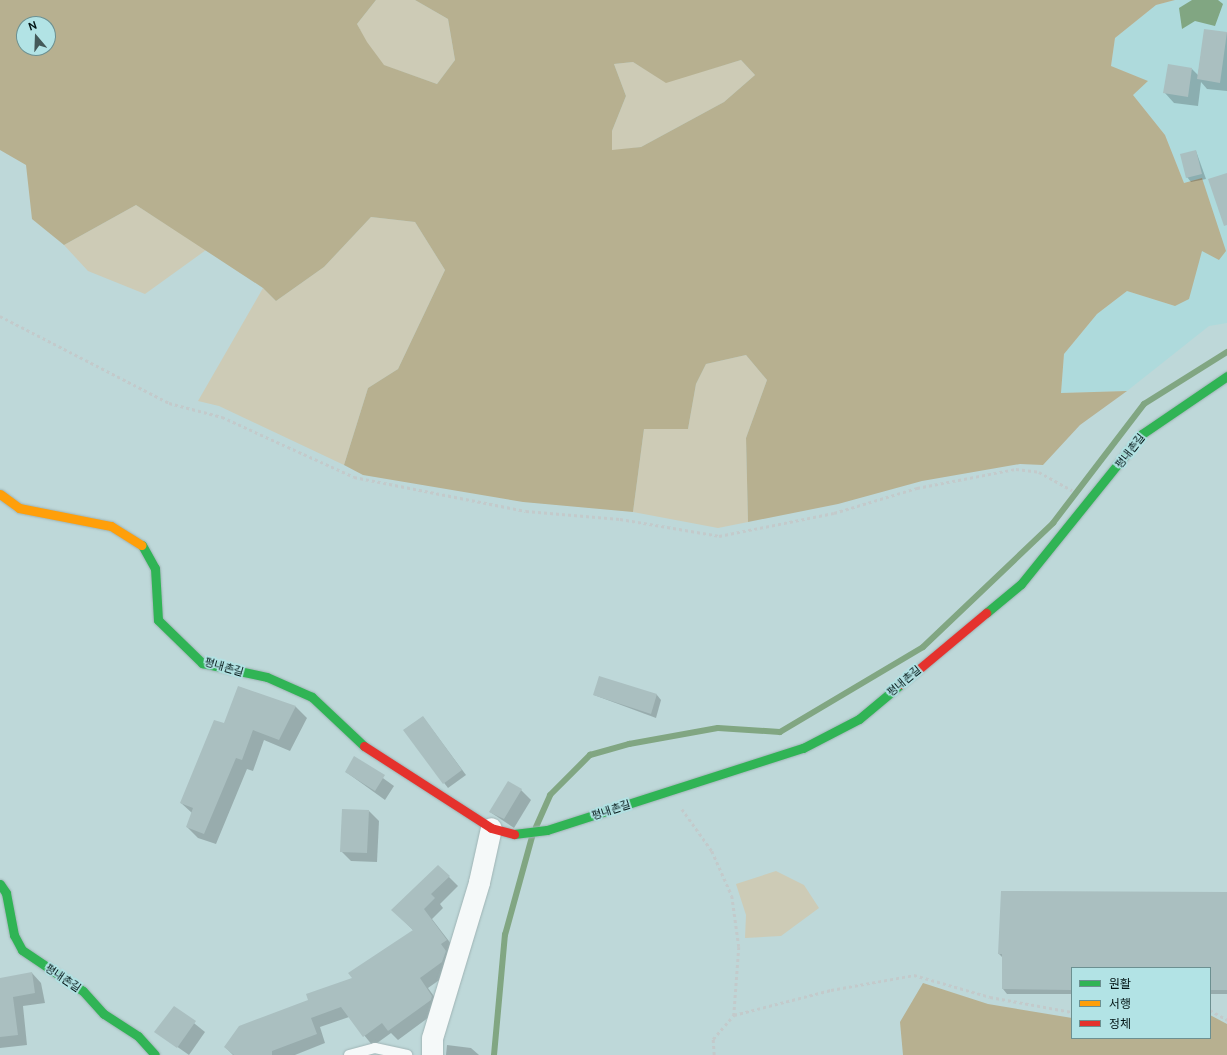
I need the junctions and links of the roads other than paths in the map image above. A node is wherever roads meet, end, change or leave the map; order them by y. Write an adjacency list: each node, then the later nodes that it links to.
1 (1227, 376): 3 (street, 평내촌길)
2 (0, 494): 3 (street, 평내촌길)
3 (491, 828): 8 (street)
4 (0, 884): 5 (street, 평내촌길)
5 (155, 1055)
6 (350, 1055): 7 (lane)
7 (407, 1055)
8 (432, 1055)

